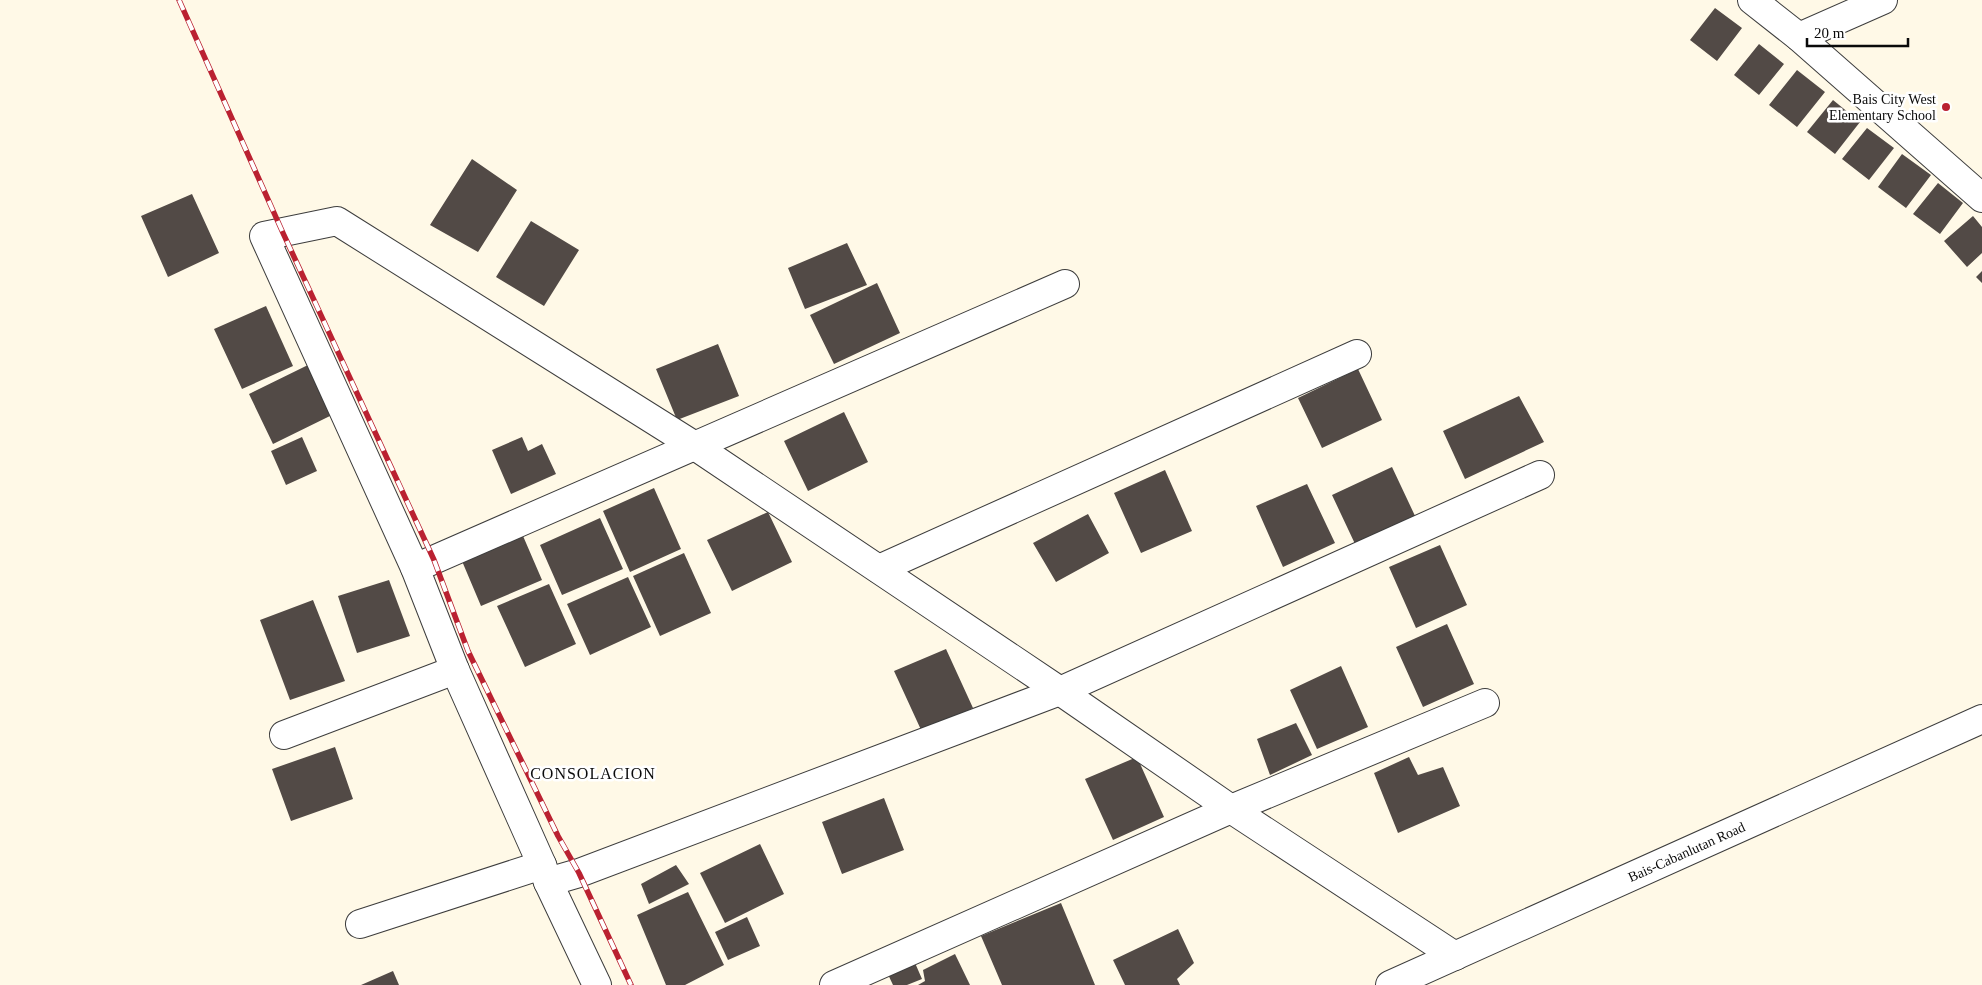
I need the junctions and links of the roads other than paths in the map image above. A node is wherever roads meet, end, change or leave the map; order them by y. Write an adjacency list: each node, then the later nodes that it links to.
1 (1752, 0): 3 (street)
2 (1883, 0): 3 (street)
3 (1799, 37): 4 (street)
4 (1982, 198)
5 (1064, 284): 7 (street)
6 (1357, 354): 10 (street)
7 (695, 446): 9 (street); 9 (street); 10 (street)
8 (1540, 474): 12 (street)
9 (415, 568): 11 (street)
10 (879, 569): 12 (street)
11 (455, 670): 15 (street); 17 (street)
12 (1060, 691): 16 (street); 17 (street)
13 (1484, 703): 16 (street)
14 (1982, 719): 19 (street, Bais-Cabanlutan Road)
15 (284, 735)
16 (1231, 809): 19 (street); 21 (street)
17 (545, 874): 18 (street); 20 (street)
18 (360, 924)
19 (1455, 956): 22 (street, Bais-Cabanlutan Road)
20 (597, 985)
21 (834, 985)
22 (1390, 985)

